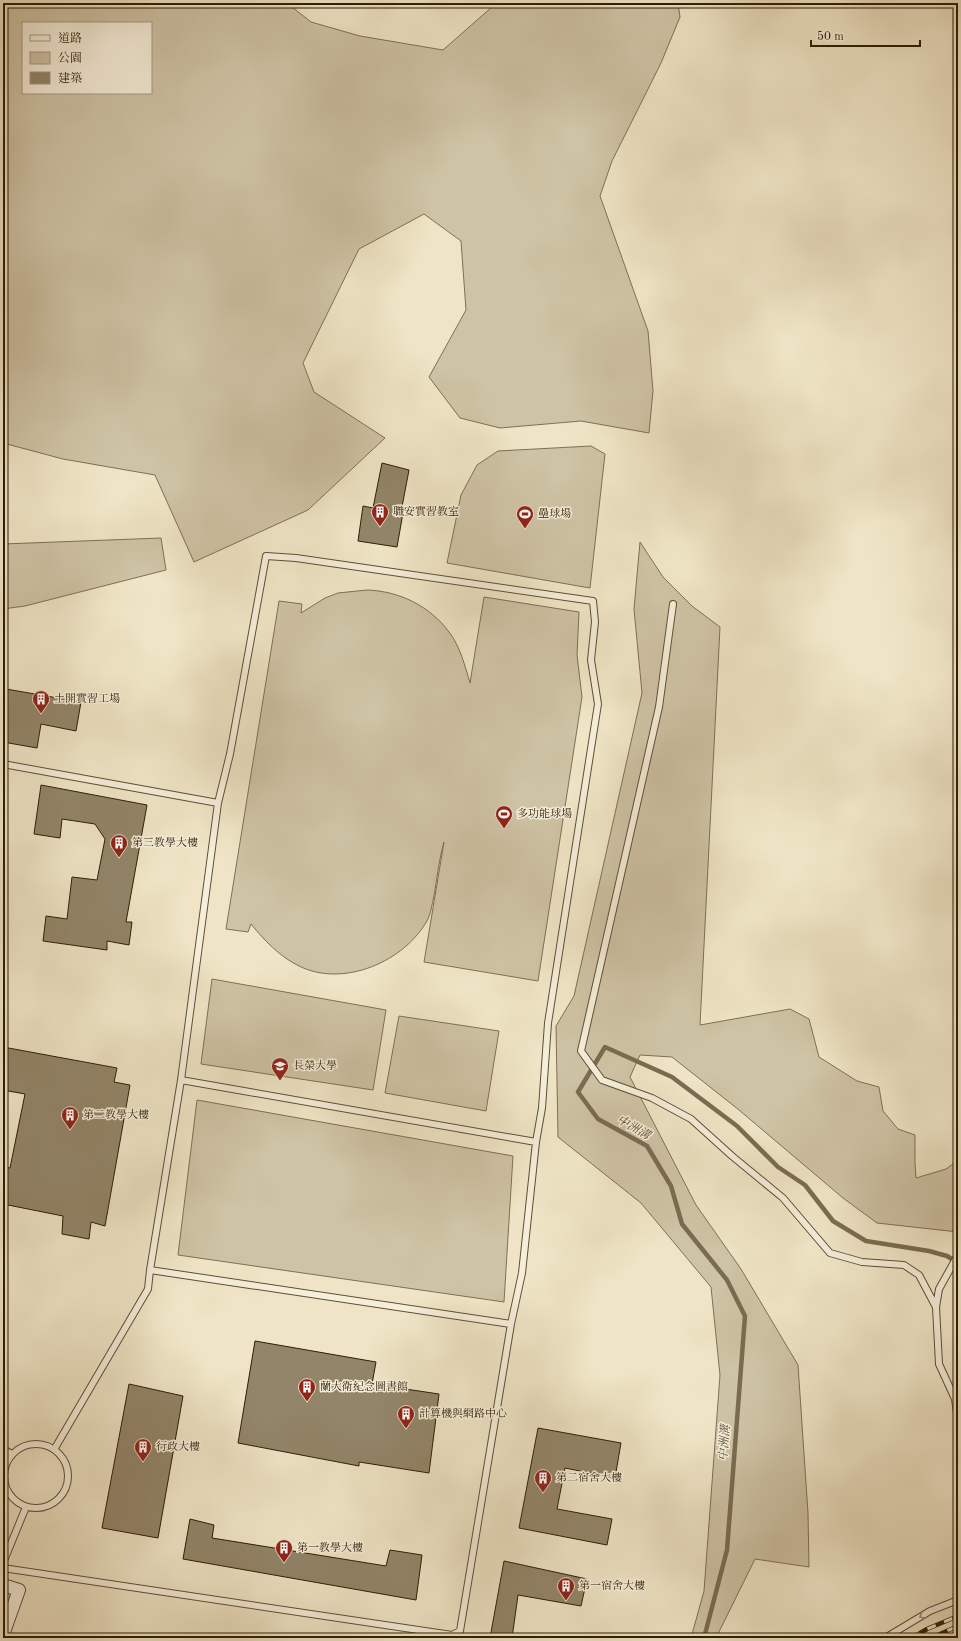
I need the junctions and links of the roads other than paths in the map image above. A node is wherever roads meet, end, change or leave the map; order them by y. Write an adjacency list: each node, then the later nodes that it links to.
1 (673, 604): 8 (lane)
2 (3, 764): 3 (lane)
3 (218, 803): 4 (lane); 5 (lane)
4 (180, 1080): 5 (lane); 7 (lane)
5 (536, 1142): 9 (lane)
6 (958, 1255): 8 (lane)
7 (150, 1270): 9 (lane); 11 (lane)
8 (936, 1307): 10 (lane)
9 (511, 1324): 16 (lane)
10 (958, 1420)
11 (55, 1448): 13 (lane); 14 (lane)
12 (3, 1449): 13 (lane)
13 (12, 1454): 14 (lane)
14 (26, 1507): 15 (lane)
15 (3, 1563)
16 (3, 1568)
17 (3, 1585): 20 (street)
18 (958, 1600): 21 (lane, one-way to 21)
19 (958, 1629): 22 (lane)
20 (3, 1635)
21 (885, 1638)
22 (942, 1638)

